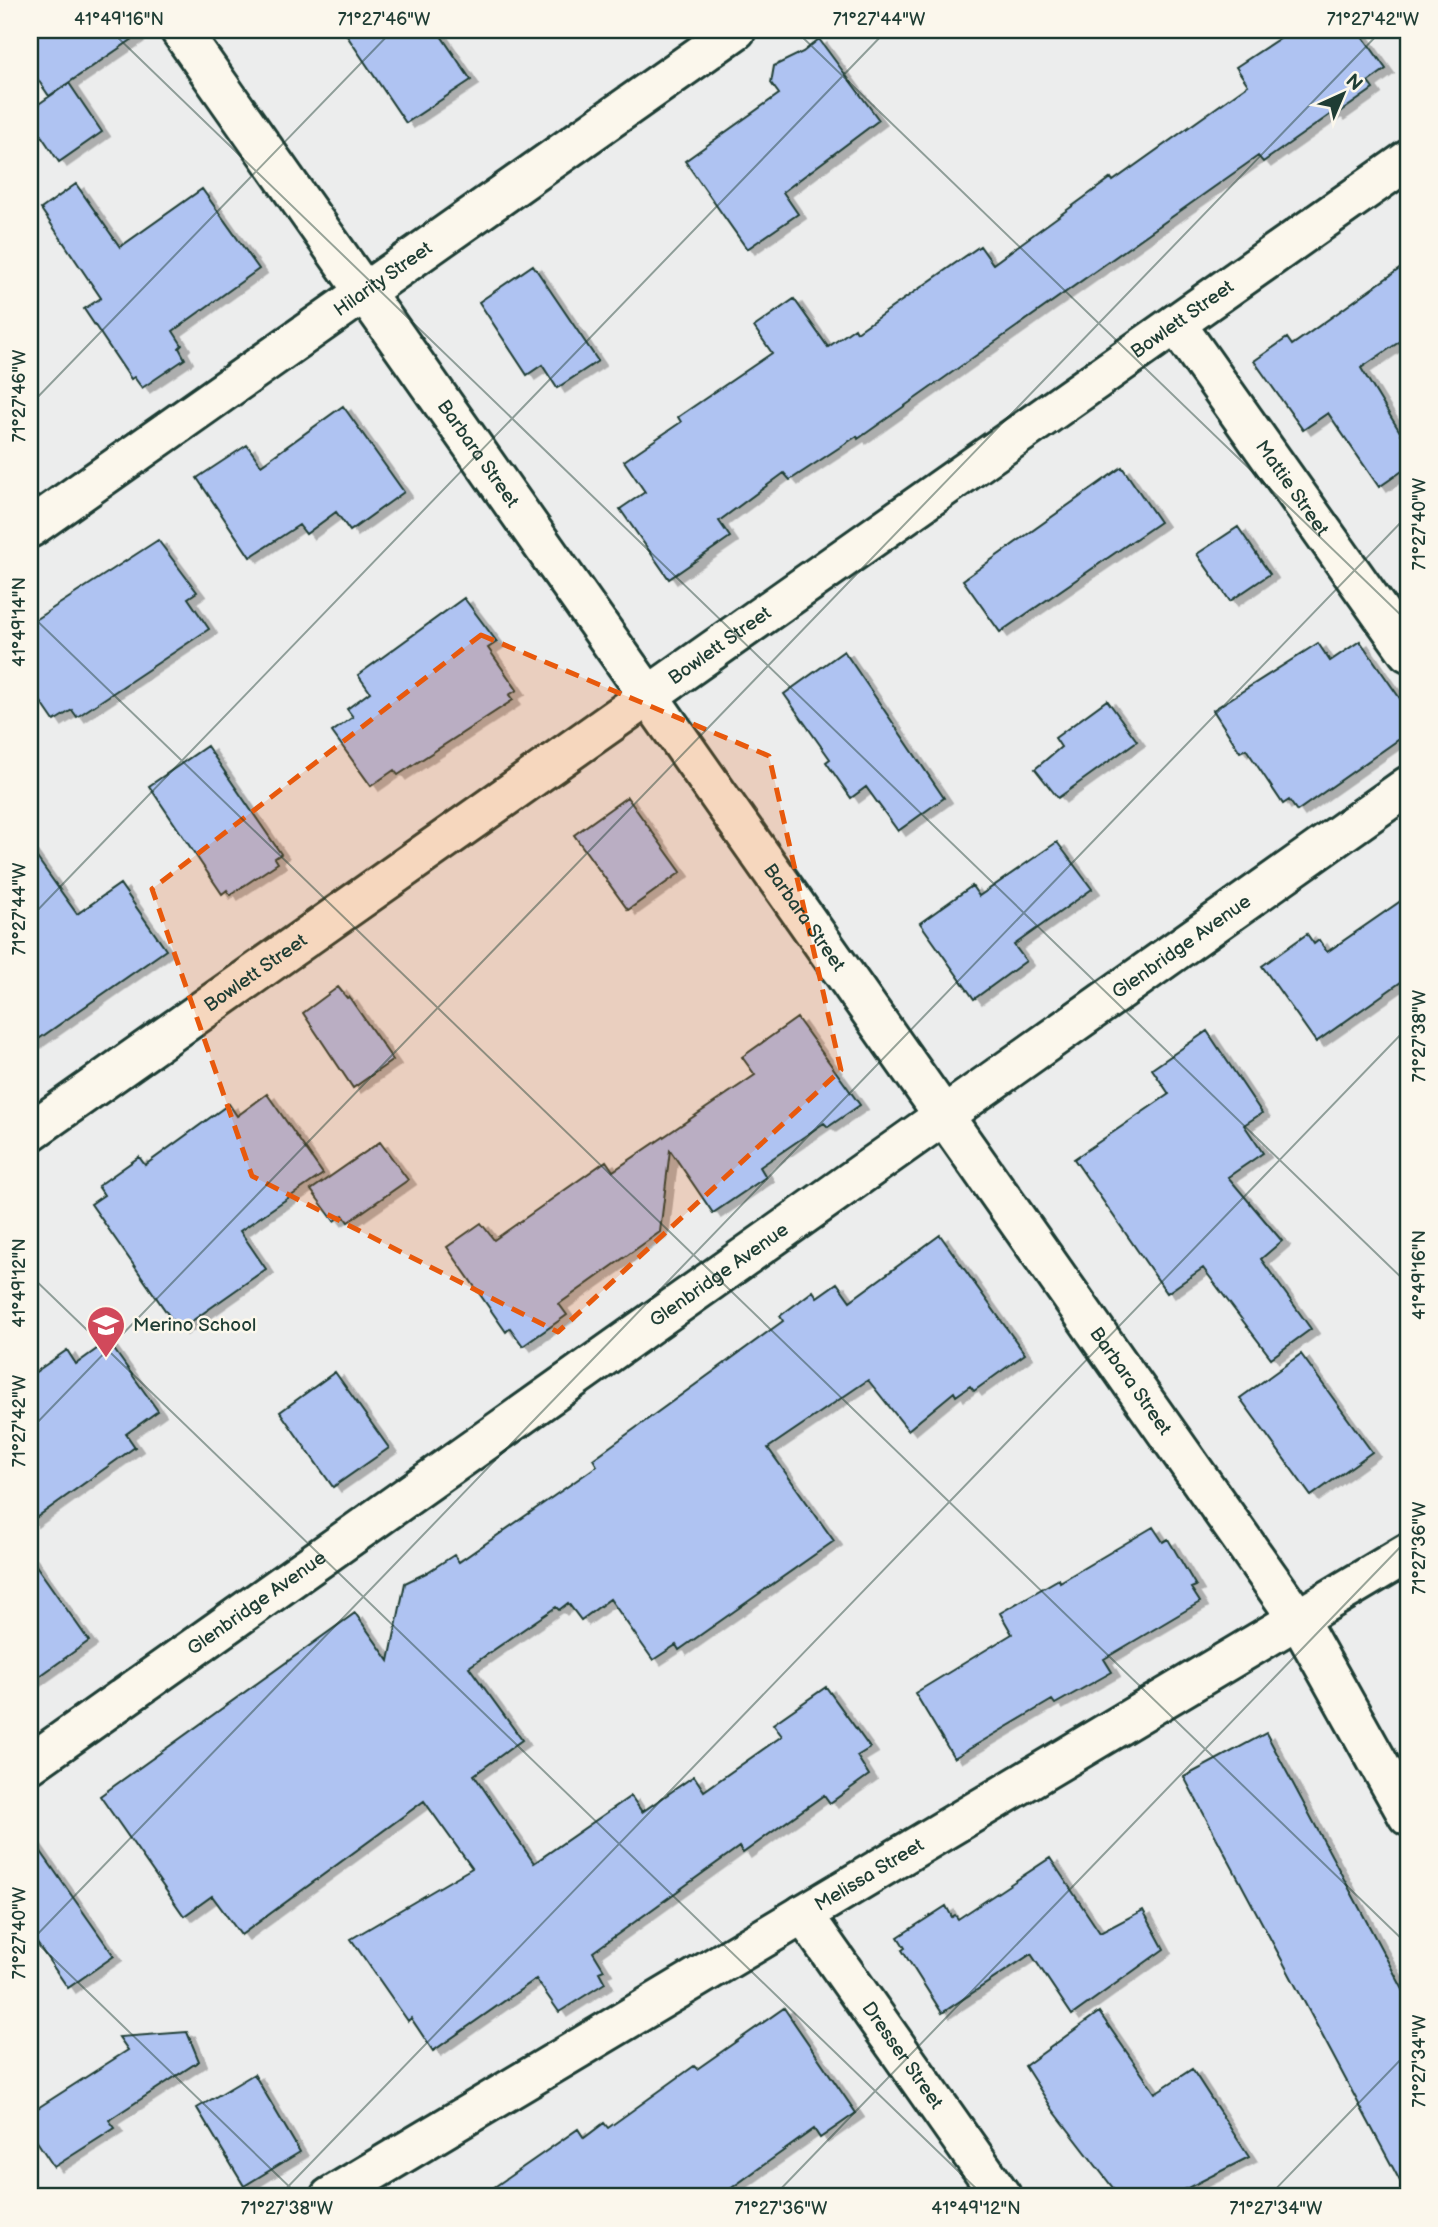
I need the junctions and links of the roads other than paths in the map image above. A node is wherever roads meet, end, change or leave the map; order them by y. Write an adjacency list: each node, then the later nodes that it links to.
1 (180, 30): 4 (street, Barbara Street)
2 (736, 30): 4 (street, Hilarity Street)
3 (1408, 160): 5 (street, Bowlett Street)
4 (365, 292): 6 (street, Hilarity Street); 8 (street, Barbara Street)
5 (1176, 324): 7 (street, Mattie Street); 8 (street, Bowlett Street)
6 (30, 528)
7 (1408, 652)
8 (649, 695): 10 (street, Barbara Street); 11 (street, Bowlett Street)
9 (1408, 786): 10 (street, Glenbridge Avenue)
10 (946, 1116): 13 (street, Barbara Street); 14 (street, Glenbridge Avenue)
11 (30, 1132)
12 (1408, 1553): 13 (street, Melissa Street)
13 (1298, 1619): 15 (street, Barbara Street); 16 (street, Melissa Street)
14 (30, 1764)
15 (1408, 1816)
16 (803, 1914): 17 (street, Melissa Street); 18 (street, Dresser Street)
17 (352, 2192)
18 (1002, 2197)

